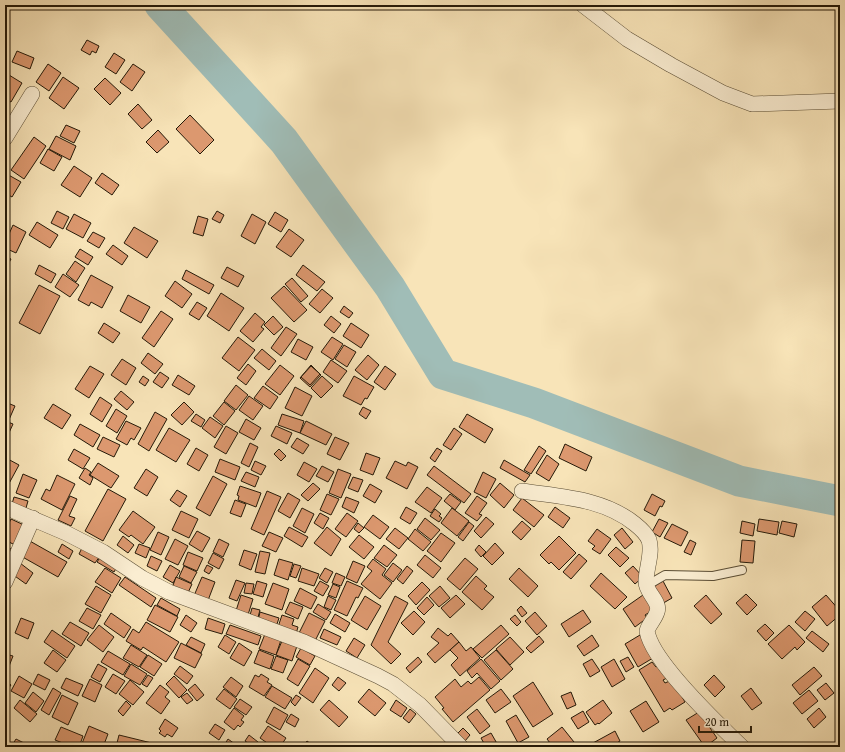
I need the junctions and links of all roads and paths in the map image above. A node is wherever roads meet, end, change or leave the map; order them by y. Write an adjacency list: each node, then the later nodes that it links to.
1 (583, 5): 3 (street)
2 (32, 94): 4 (street)
3 (840, 101)
4 (5, 138)
5 (522, 491): 10 (street)
6 (5, 507): 7 (street)
7 (33, 518): 9 (street); 11 (street)
8 (742, 570): 10 (lane)
9 (5, 582)
10 (646, 586): 12 (street)
11 (461, 747)
12 (742, 747)

